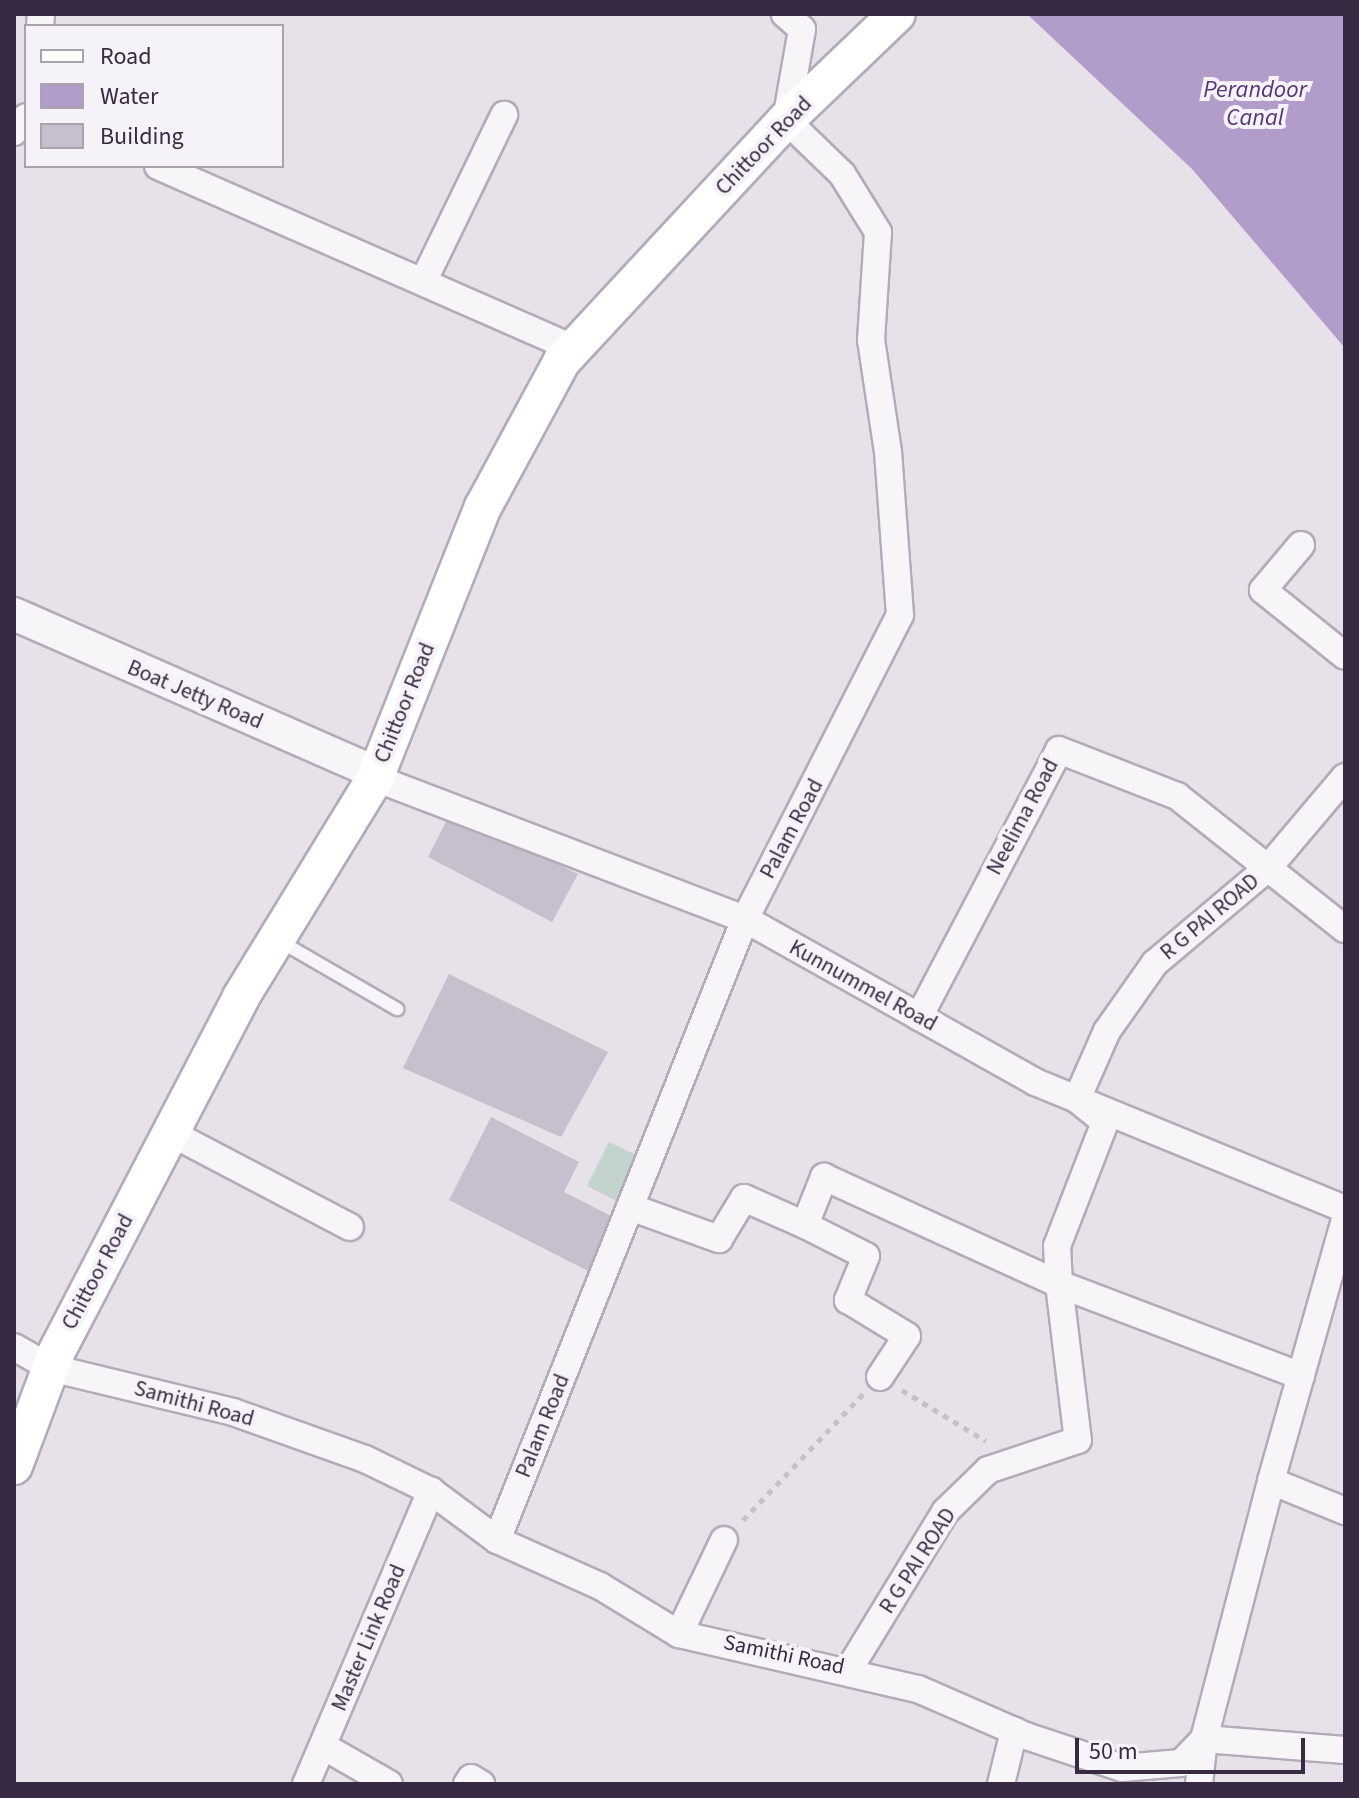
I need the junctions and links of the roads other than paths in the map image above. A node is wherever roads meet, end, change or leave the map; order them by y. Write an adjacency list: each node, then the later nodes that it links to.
1 (785, 14): 4 (street)
2 (897, 14): 4 (main road, Chittoor Road)
3 (504, 115): 6 (street)
4 (786, 120): 7 (main road, Chittoor Road); 14 (street, Palam Road)
5 (163, 168): 6 (street)
6 (423, 282): 7 (street)
7 (574, 349): 11 (main road, Chittoor Road)
8 (1301, 545): 10 (street)
9 (14, 614): 11 (street, Boat Jetty Road)
10 (1345, 656)
11 (376, 775): 14 (street, Kunnummel Road); 16 (main road, Chittoor Road)
12 (1345, 777): 13 (street, R G PAI ROAD)
13 (1268, 868): 15 (street, Neelima Road); 18 (street, Neelima Road); 19 (street, R G PAI ROAD)
14 (745, 919): 18 (street, Kunnummel Road); 21 (street, Palam Road)
15 (1345, 929)
16 (275, 938): 17 (lane); 20 (main road, Chittoor Road)
17 (397, 1009)
18 (919, 1017): 19 (street, Kunnummel Road)
19 (1077, 1099): 22 (street, Kunnummel Road); 26 (street, R G PAI ROAD)
20 (171, 1133): 25 (street); 28 (main road, Chittoor Road)
21 (630, 1207): 24 (street); 35 (street, Palam Road)
22 (1345, 1209)
23 (1345, 1219): 29 (street)
24 (805, 1225): 26 (street); 30 (street)
25 (350, 1227)
26 (1059, 1284): 29 (street); 38 (street, R G PAI ROAD)
27 (14, 1347): 28 (street, Samithi Road)
28 (51, 1368): 31 (main road, Chittoor Road); 33 (street, Samithi Road)
29 (1301, 1376): 32 (street)
30 (880, 1377)
31 (14, 1466)
32 (1271, 1481): 34 (street); 40 (street)
33 (431, 1491): 35 (street, Samithi Road); 41 (street, Master Link Road)
34 (1345, 1511)
35 (497, 1540): 37 (street, Samithi Road)
36 (724, 1540): 37 (street)
37 (679, 1634): 38 (street, Samithi Road)
38 (849, 1669): 39 (street, Samithi Road)
39 (1014, 1731): 40 (street, Samithi Road); 47 (street)
40 (1204, 1739): 42 (street); 48 (street)
41 (323, 1746): 43 (street, Master Link Road); 44 (street)
42 (1345, 1750)
43 (306, 1784)
44 (389, 1784)
45 (467, 1784): 46 (street)
46 (481, 1784)
47 (1001, 1784)
48 (1199, 1784)

